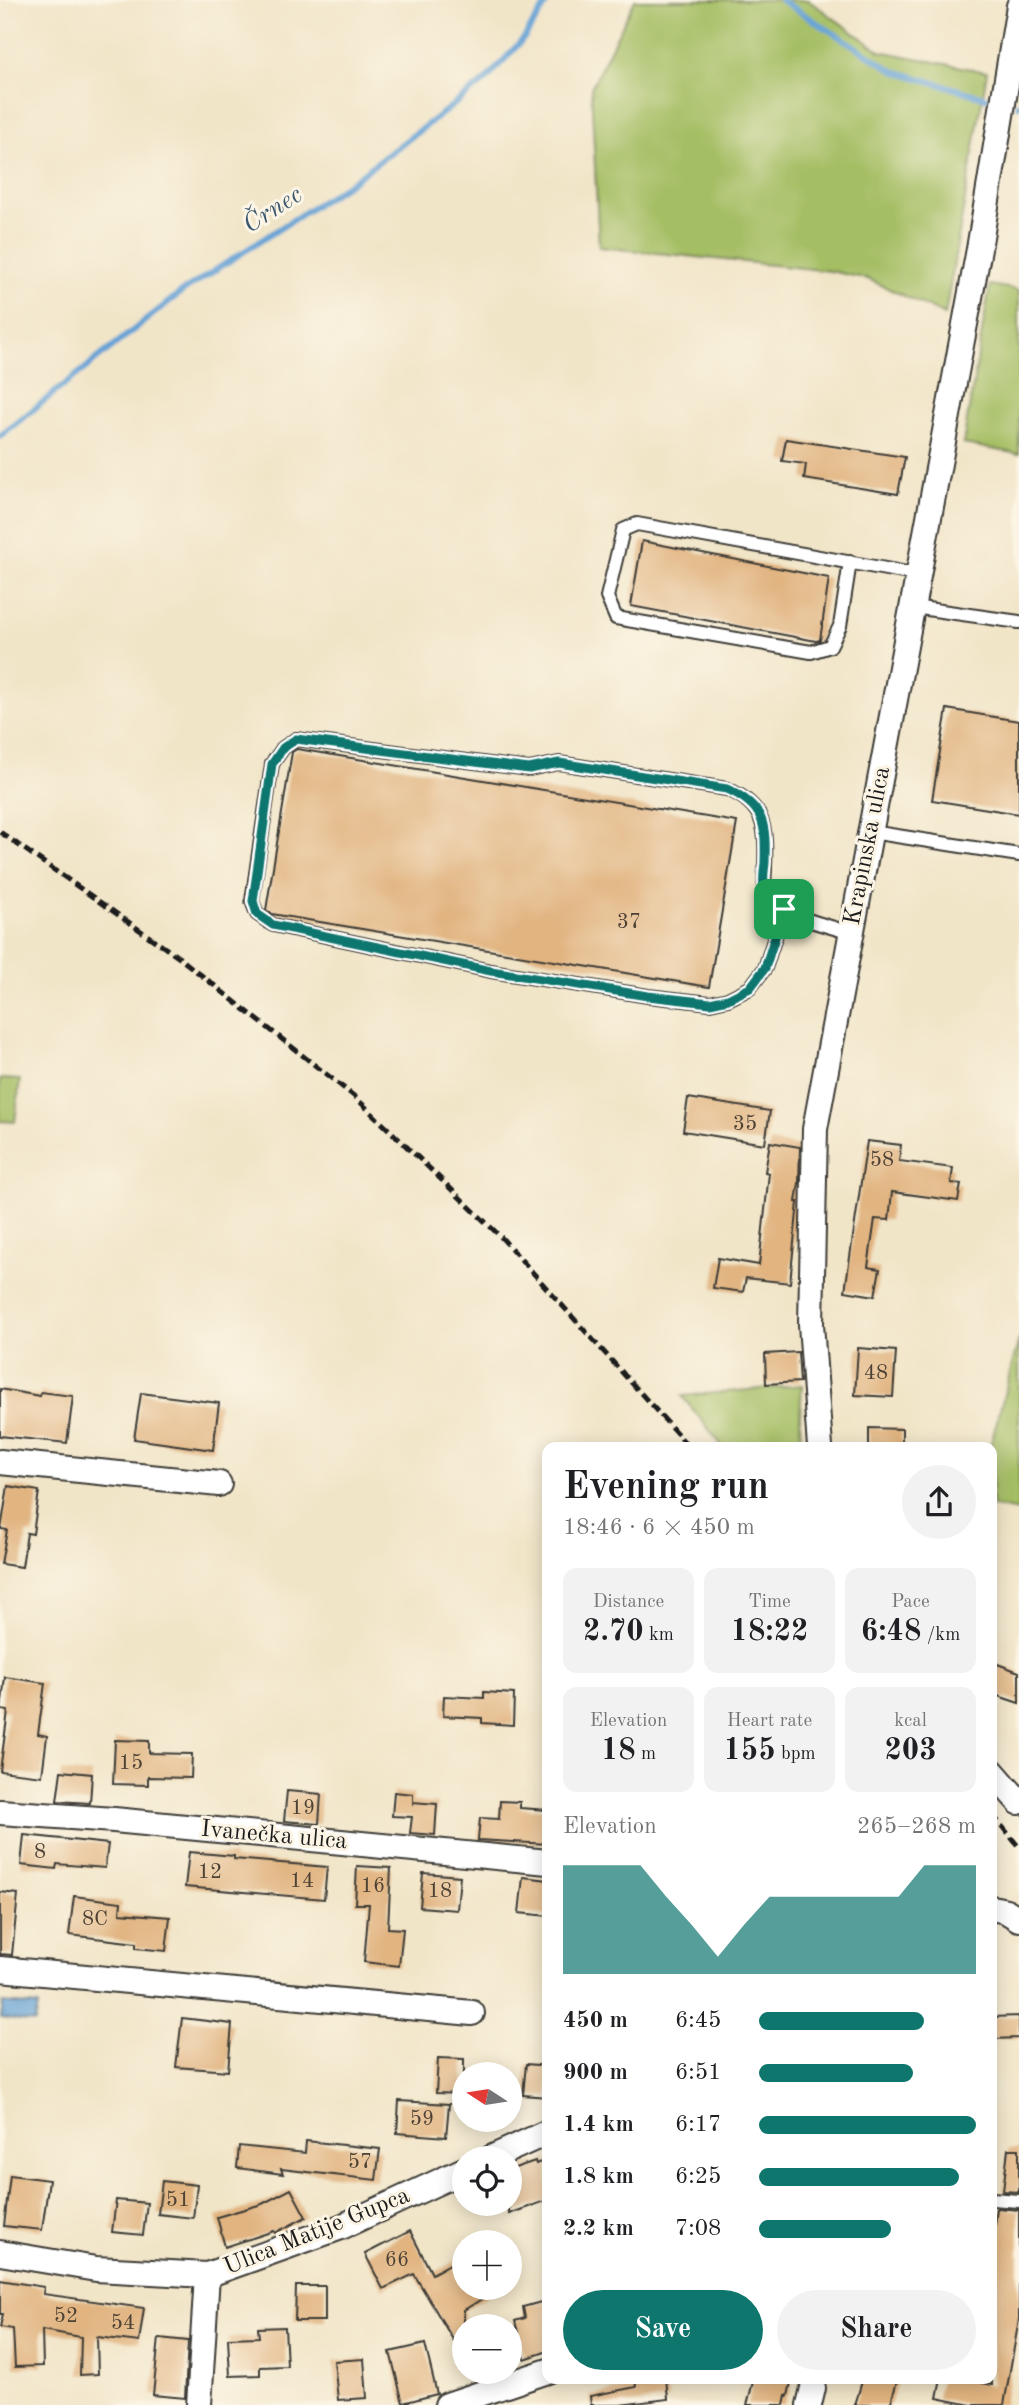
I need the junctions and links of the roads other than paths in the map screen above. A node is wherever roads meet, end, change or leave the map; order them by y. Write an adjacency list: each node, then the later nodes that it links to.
1 (1019, 6): 2 (street, Krapinska ulica)
2 (1016, 49): 4 (street, Krapinska ulica)
3 (850, 562): 3 (lane); 4 (lane)
4 (919, 575): 5 (street, Krapinska ulica)
5 (913, 607): 6 (lane); 7 (street, Krapinska ulica)
6 (1019, 622)
7 (871, 832): 8 (lane); 10 (street, Krapinska ulica)
8 (1019, 855)
9 (784, 909): 9 (lane); 10 (lane)
10 (852, 933): 11 (street, Krapinska ulica)
11 (820, 1442)
12 (0, 1462): 13 (street)
13 (219, 1484)
14 (997, 1777): 15 (street)
15 (1019, 1802)
16 (0, 1812): 17 (street, Ivanečka ulica)
17 (542, 1861)
18 (997, 1909): 19 (street)
19 (1019, 1919)
20 (0, 1969): 21 (street)
21 (472, 2013)
22 (542, 2135): 23 (street)
23 (517, 2146)
24 (452, 2176): 28 (street, Ulica Matije Gupca)
25 (997, 2199): 26 (lane)
26 (1019, 2200)
27 (0, 2253): 28 (street, Ulica Matije Gupca)
28 (207, 2275): 31 (street)
29 (542, 2373): 30 (street)
30 (450, 2404)
31 (199, 2405)

